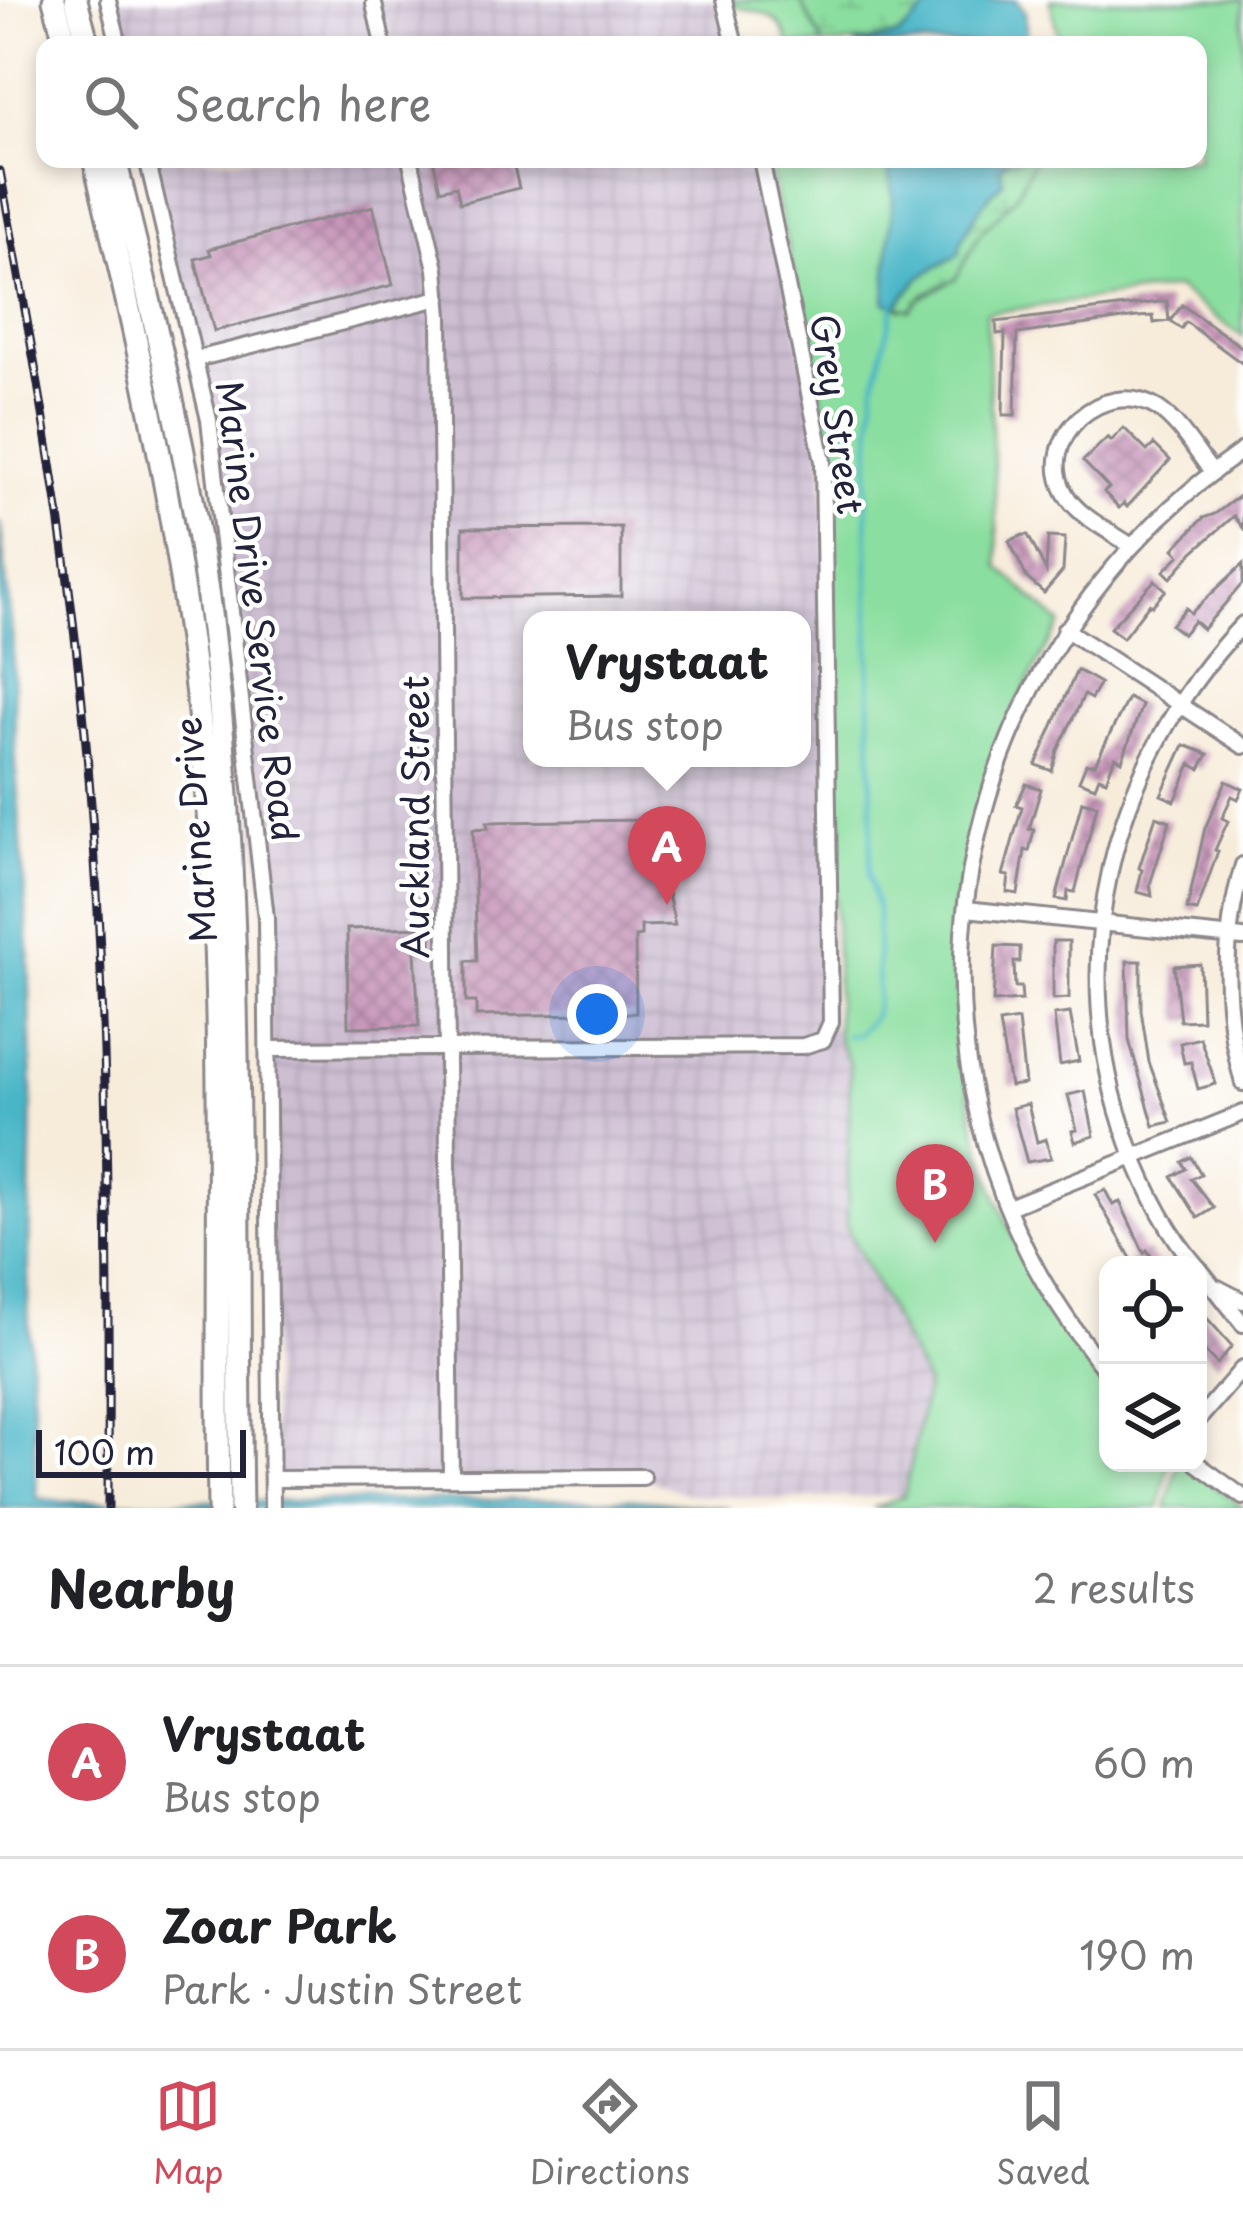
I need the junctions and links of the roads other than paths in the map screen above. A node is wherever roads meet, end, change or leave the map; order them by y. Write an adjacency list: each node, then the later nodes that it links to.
1 (55, 0): 6 (main road)
2 (76, 0): 7 (main road)
3 (108, 0): 8 (street)
4 (724, 0): 10 (street)
5 (374, 4): 9 (street)
6 (64, 36)
7 (86, 36)
8 (117, 36)
9 (381, 36)
10 (733, 36)
11 (96, 168): 48 (main road, Marine Drive)
12 (117, 168): 48 (main road, Marine Drive)
13 (149, 168): 17 (street, Marine Drive Service Road)
14 (412, 168): 16 (street, Auckland Street)
15 (763, 168): 29 (street, Grey Street)
16 (440, 298): 17 (street); 29 (street, Auckland Street)
17 (196, 358): 30 (street, Marine Drive Service Road)
18 (1243, 450): 19 (street)
19 (1212, 472): 20 (street); 20 (street)
20 (1130, 545): 22 (street)
21 (1243, 624): 23 (street)
22 (1065, 629): 23 (street); 26 (street)
23 (1179, 703): 24 (street); 27 (street)
24 (1243, 746)
25 (1243, 866): 28 (street)
26 (966, 909): 27 (street); 34 (street)
27 (1100, 923): 28 (street); 33 (street)
28 (1236, 938): 31 (street)
29 (446, 1047): 30 (street); 45 (street, Auckland Street)
30 (267, 1049): 46 (street, Marine Drive Service Road)
31 (1243, 1083)
32 (1243, 1113): 33 (street)
33 (1133, 1156): 34 (street); 35 (street)
34 (1009, 1207): 40 (street)
35 (1190, 1256)
36 (1207, 1277): 37 (street)
37 (1214, 1285): 38 (street); 39 (street)
38 (1243, 1301)
39 (1243, 1324)
40 (1101, 1364)
41 (1243, 1368): 42 (street)
42 (1207, 1410)
43 (1207, 1471): 47 (street)
44 (643, 1477): 45 (street)
45 (451, 1478): 46 (street)
46 (272, 1494)
47 (1243, 1497)
48 (230, 1501)

